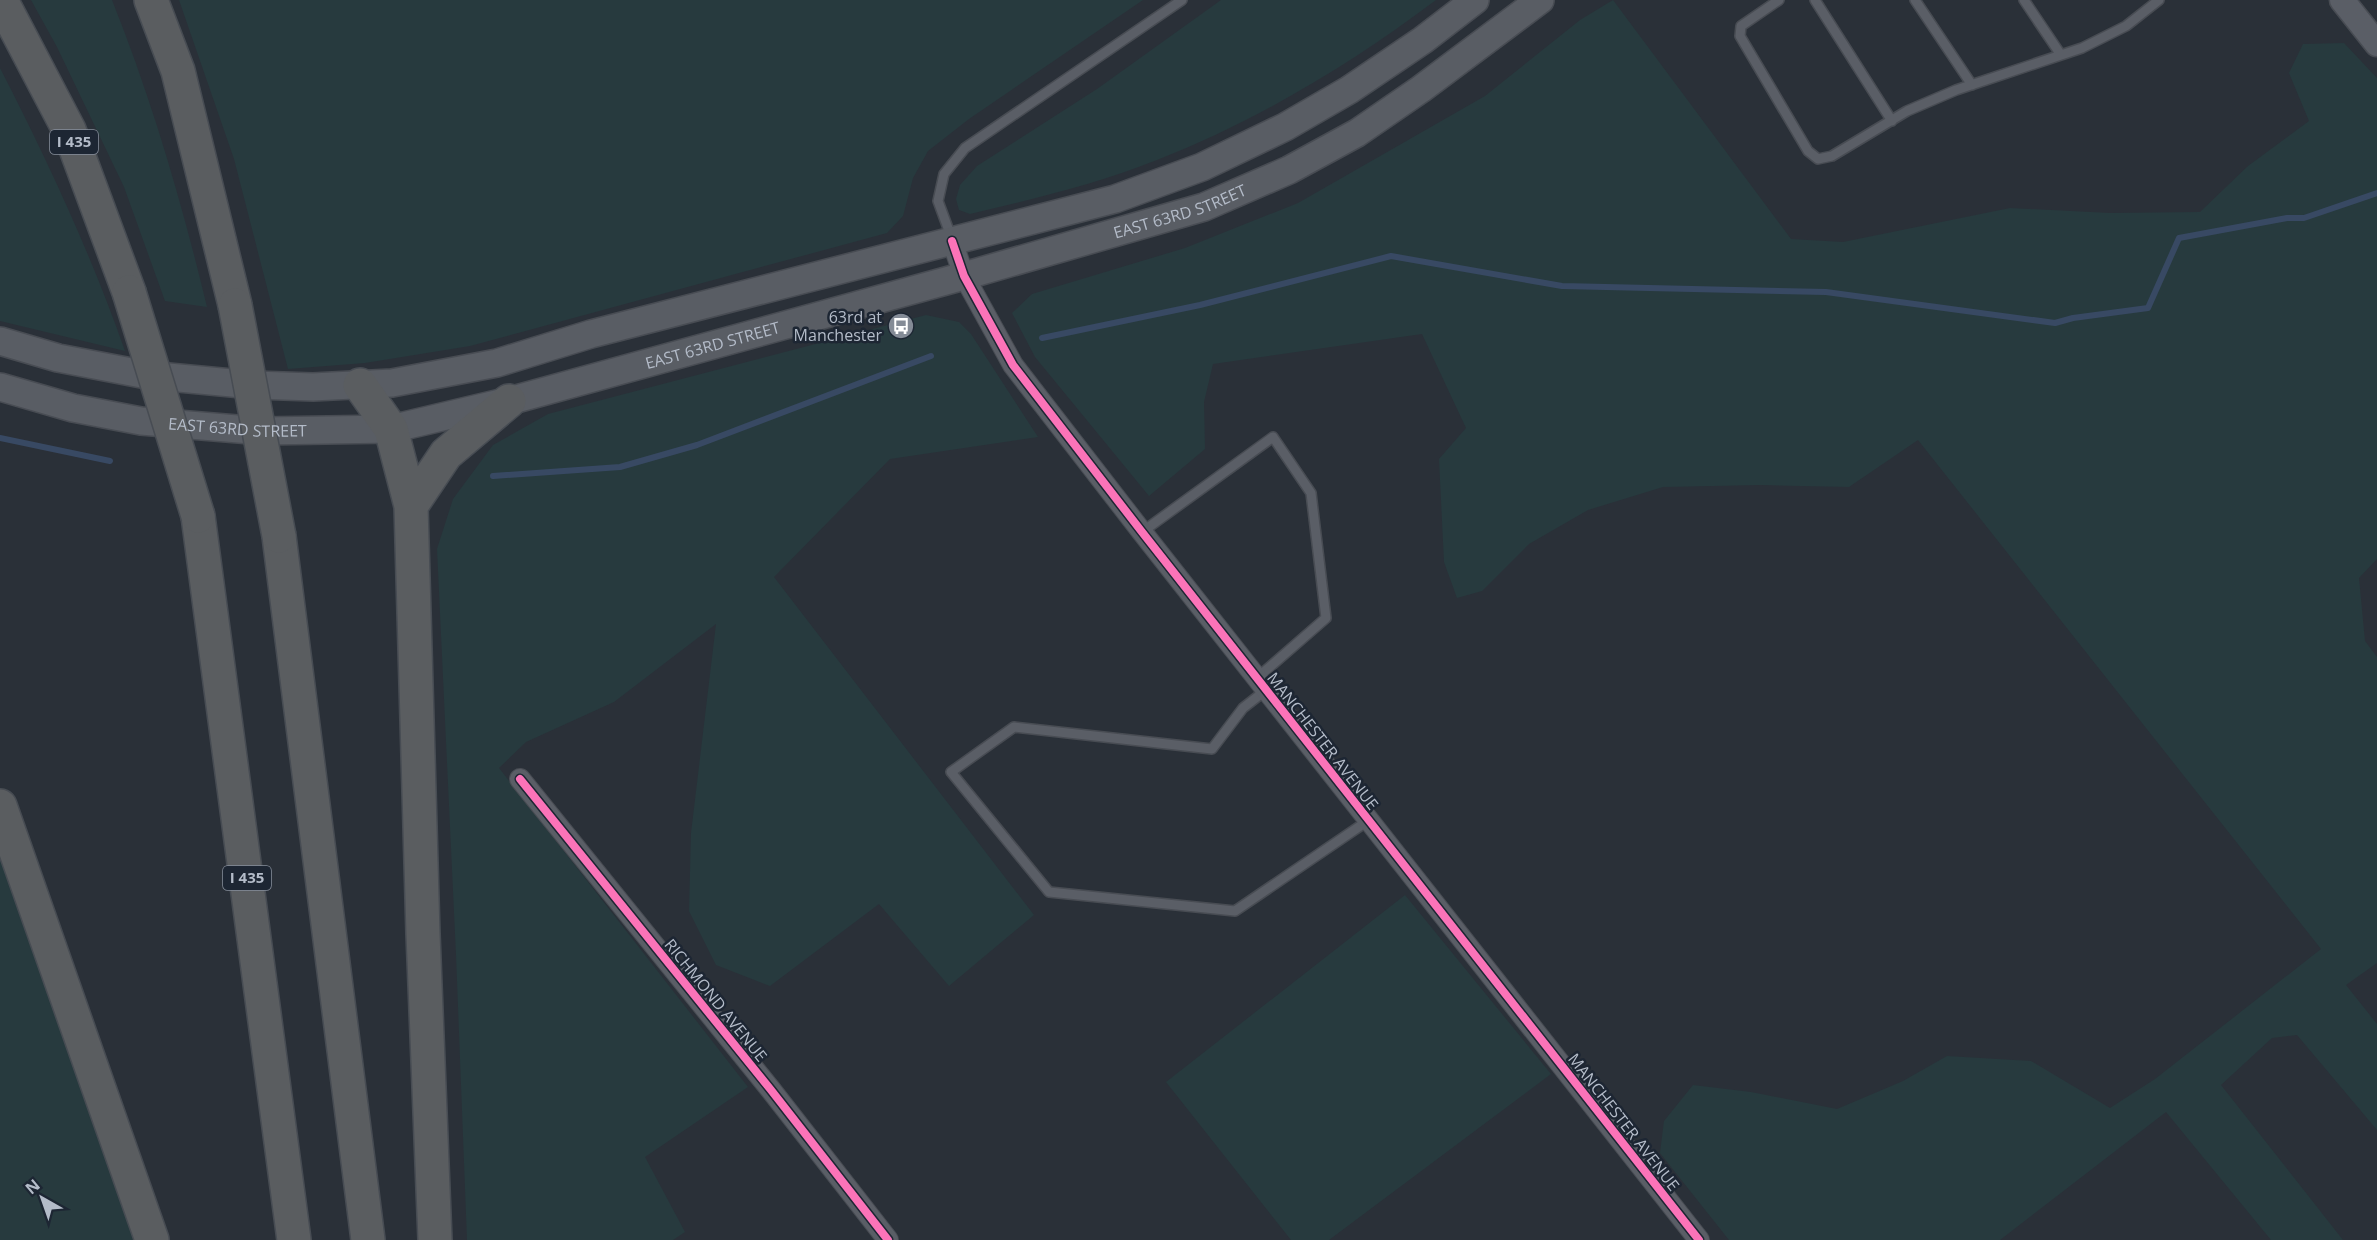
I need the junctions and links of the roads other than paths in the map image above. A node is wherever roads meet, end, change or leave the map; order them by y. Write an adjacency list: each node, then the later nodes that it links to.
1 (1, 0): 30 (highway, I 435, bridge)
2 (151, 0): 31 (highway, bridge)
3 (1182, 0): 16 (lane)
4 (1474, 0): 16 (main road, EAST 63RD STREET)
5 (1539, 0): 17 (main road, EAST 63RD STREET)
6 (1779, 0): 15 (lane)
7 (1815, 0): 15 (lane)
8 (1916, 0): 14 (lane)
9 (2024, 0): 13 (lane)
10 (2159, 0): 13 (lane)
11 (2342, 0): 12 (street)
12 (2377, 44)
13 (2061, 55): 14 (lane)
14 (1972, 85): 15 (lane)
15 (1892, 121)
16 (952, 241): 17 (street, MANCHESTER AVENUE); 19 (main road, EAST 63RD STREET)
17 (964, 276): 21 (main road, EAST 63RD STREET); 24 (street, MANCHESTER AVENUE)
18 (0, 341): 19 (main road, EAST 63RD STREET)
19 (360, 384): 22 (highway)
20 (0, 387): 22 (main road, EAST 63RD STREET)
21 (509, 401): 22 (main road, EAST 63RD STREET); 23 (highway)
22 (392, 429): 23 (highway)
23 (411, 506): 32 (highway)
24 (1142, 532): 25 (street, MANCHESTER AVENUE); 25 (lane)
25 (1262, 684): 28 (street, MANCHESTER AVENUE); 28 (lane)
26 (520, 779): 33 (street, RICHMOND AVENUE)
27 (0, 806): 29 (highway)
28 (1369, 820): 34 (street, MANCHESTER AVENUE)
29 (152, 1240)
30 (294, 1240)
31 (368, 1240)
32 (435, 1240)
33 (888, 1240)
34 (1700, 1240)

